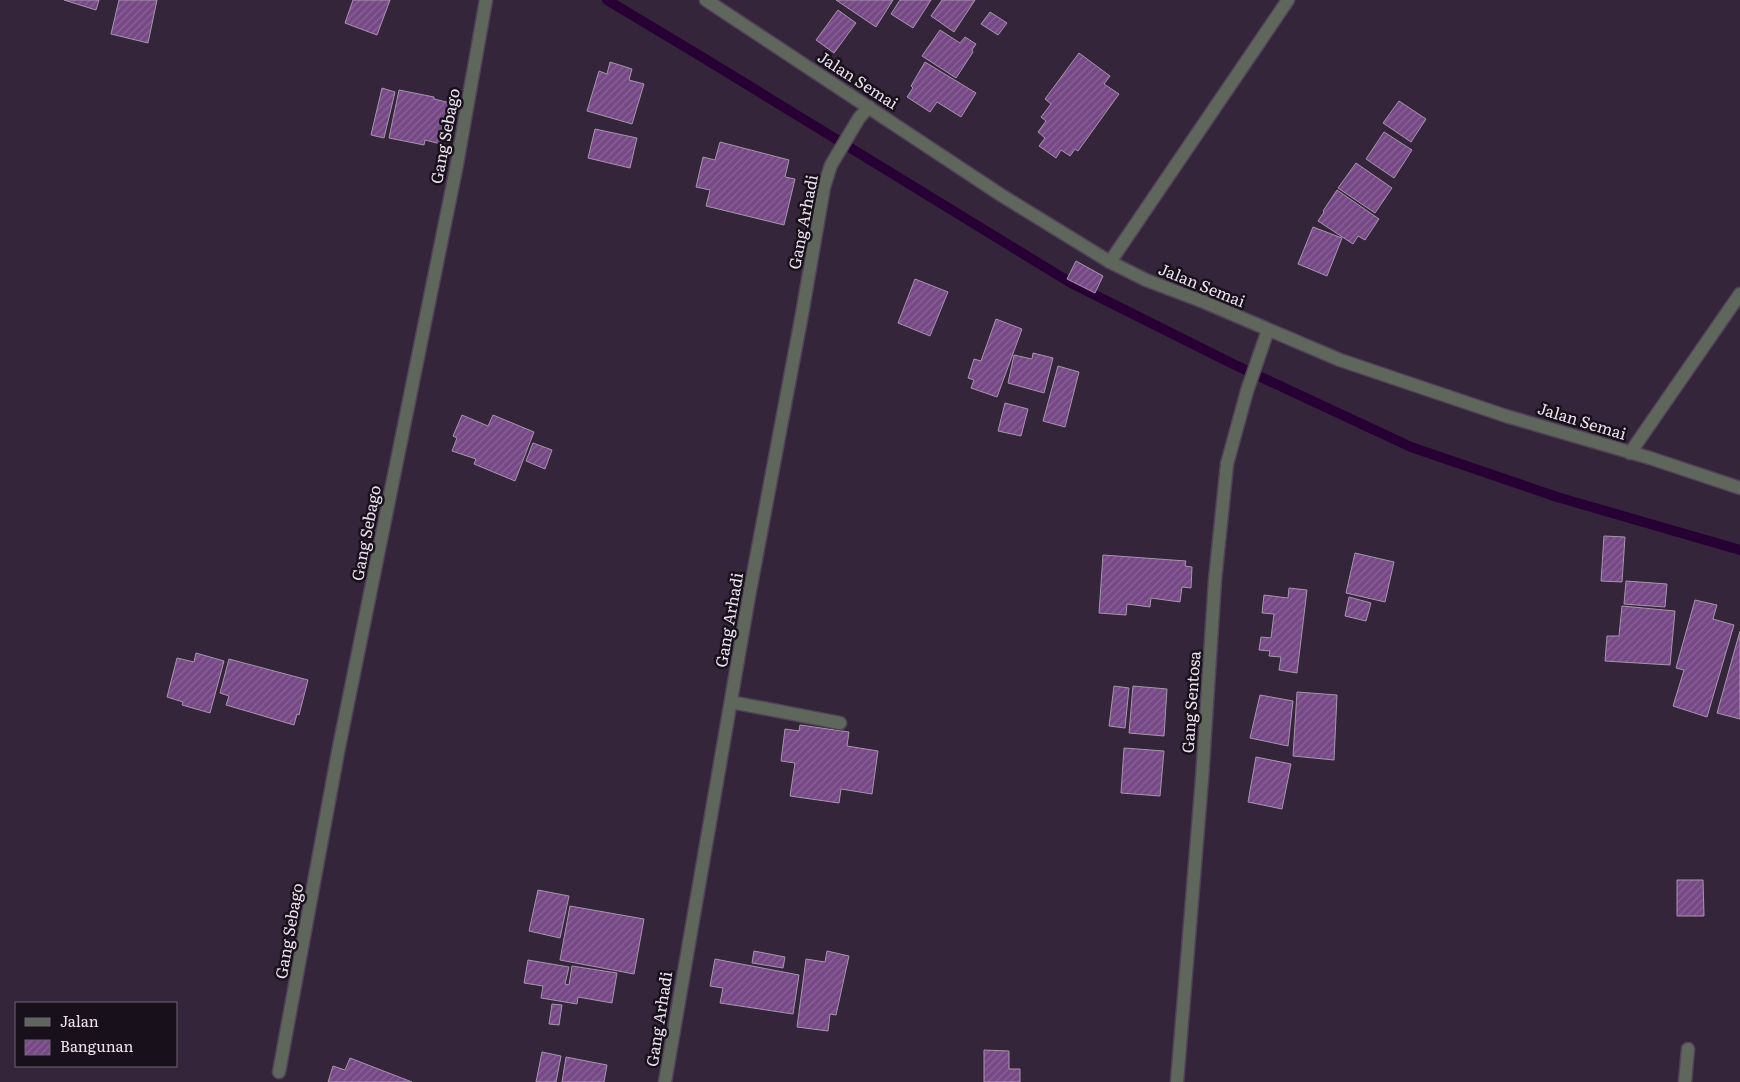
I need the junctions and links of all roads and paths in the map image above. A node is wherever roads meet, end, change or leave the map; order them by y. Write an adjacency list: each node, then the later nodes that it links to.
1 (486, 0): 13 (street, Gang Sebago)
2 (706, 0): 4 (street, Jalan Semai)
3 (1288, 0): 5 (street)
4 (869, 107): 5 (street, Jalan Semai); 10 (street, Gang Arhadi)
5 (1110, 262): 7 (street, Jalan Semai)
6 (1740, 294): 8 (street)
7 (1268, 330): 8 (street, Jalan Semai); 15 (street, Gang Sentosa)
8 (1630, 453): 9 (street, Jalan Semai)
9 (1740, 488)
10 (731, 702): 11 (street); 14 (street, Gang Arhadi)
11 (840, 723)
12 (1688, 1049): 16 (street)
13 (279, 1072)
14 (664, 1082)
15 (1177, 1082)
16 (1685, 1082)

